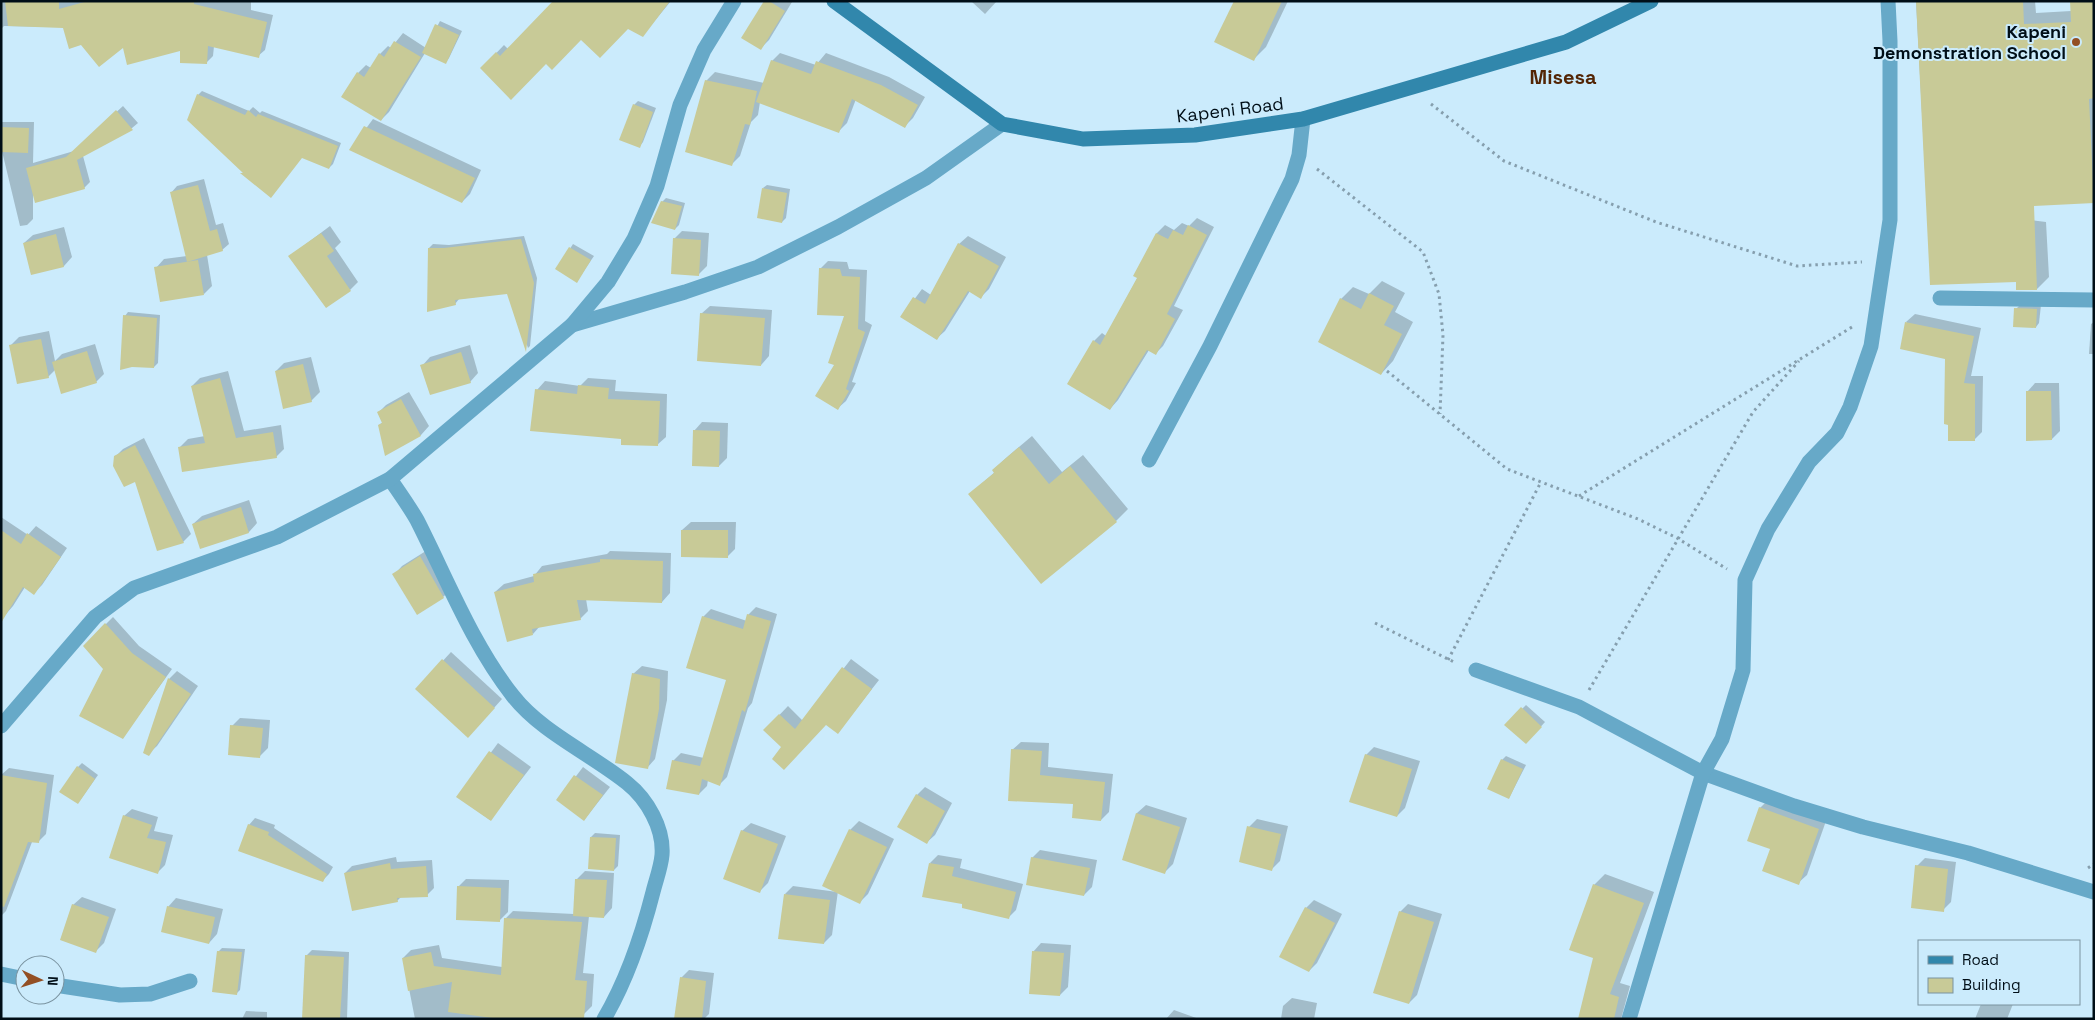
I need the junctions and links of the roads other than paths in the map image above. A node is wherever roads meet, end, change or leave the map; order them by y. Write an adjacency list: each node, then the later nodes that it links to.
1 (734, 1): 9 (street)
2 (834, 1): 6 (main road, Kapeni Road)
3 (1651, 1): 5 (main road, Kapeni Road)
4 (1888, 1): 14 (street)
5 (1303, 119): 6 (main road, Kapeni Road); 10 (street)
6 (1002, 124): 9 (street)
7 (1940, 298): 8 (street)
8 (2094, 300)
9 (572, 325): 11 (street)
10 (1149, 460)
11 (390, 479): 13 (street); 20 (street)
12 (1476, 670): 14 (street)
13 (1, 726)
14 (1703, 773): 15 (street); 21 (street)
15 (2094, 892)
16 (1, 974): 17 (street)
17 (15, 977)
18 (190, 981): 19 (street)
19 (65, 987)
20 (604, 1019)
21 (1629, 1019)

